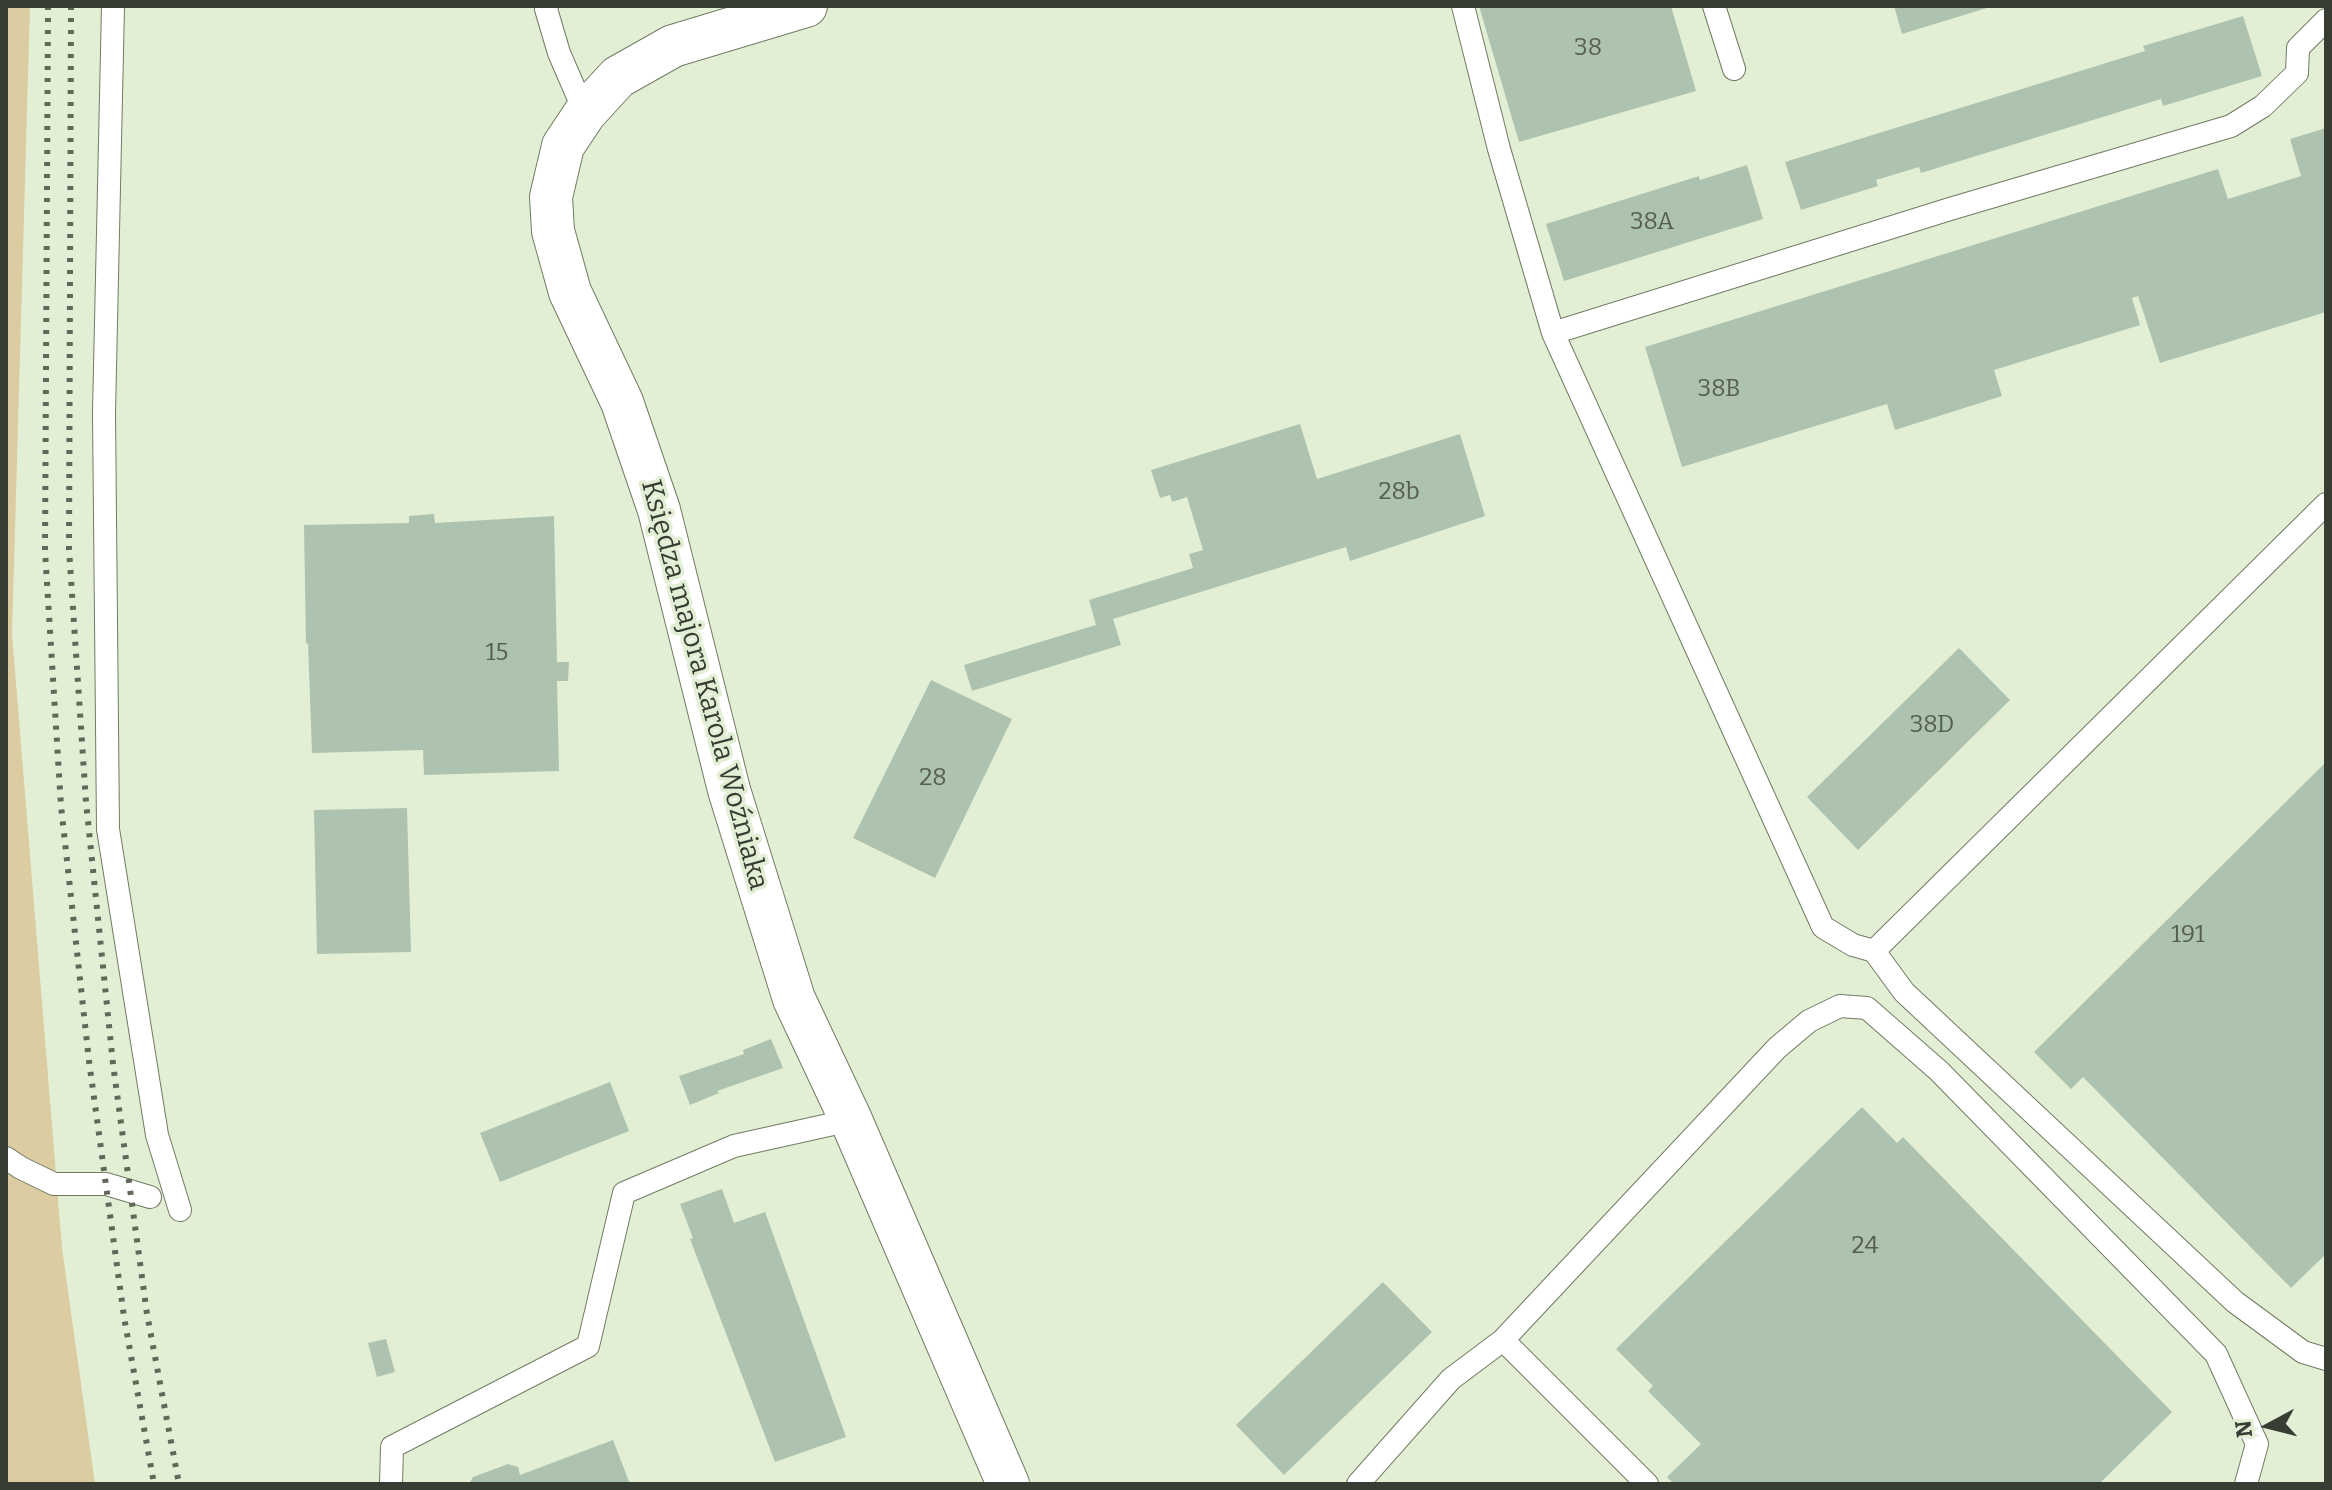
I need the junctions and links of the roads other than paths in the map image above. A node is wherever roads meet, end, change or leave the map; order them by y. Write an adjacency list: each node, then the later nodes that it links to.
1 (113, 6): 15 (lane)
2 (547, 6): 8 (lane)
3 (806, 6): 8 (street, Księdza majora Karola Woźniaka)
4 (1463, 6): 9 (lane)
5 (1714, 6): 7 (lane)
6 (2326, 20): 9 (lane)
7 (1734, 69)
8 (585, 113): 12 (street, Księdza majora Karola Woźniaka)
9 (1553, 333): 11 (lane)
10 (2326, 504): 11 (lane)
11 (1874, 951): 17 (lane)
12 (851, 1120): 18 (lane); 19 (street, Księdza majora Karola Woźniaka)
13 (6, 1158): 14 (lane)
14 (150, 1197)
15 (180, 1210)
16 (1503, 1340): 20 (lane); 21 (lane); 22 (lane)
17 (2326, 1359)
18 (391, 1484)
19 (1008, 1484)
20 (1358, 1484)
21 (1647, 1484)
22 (2246, 1484)

